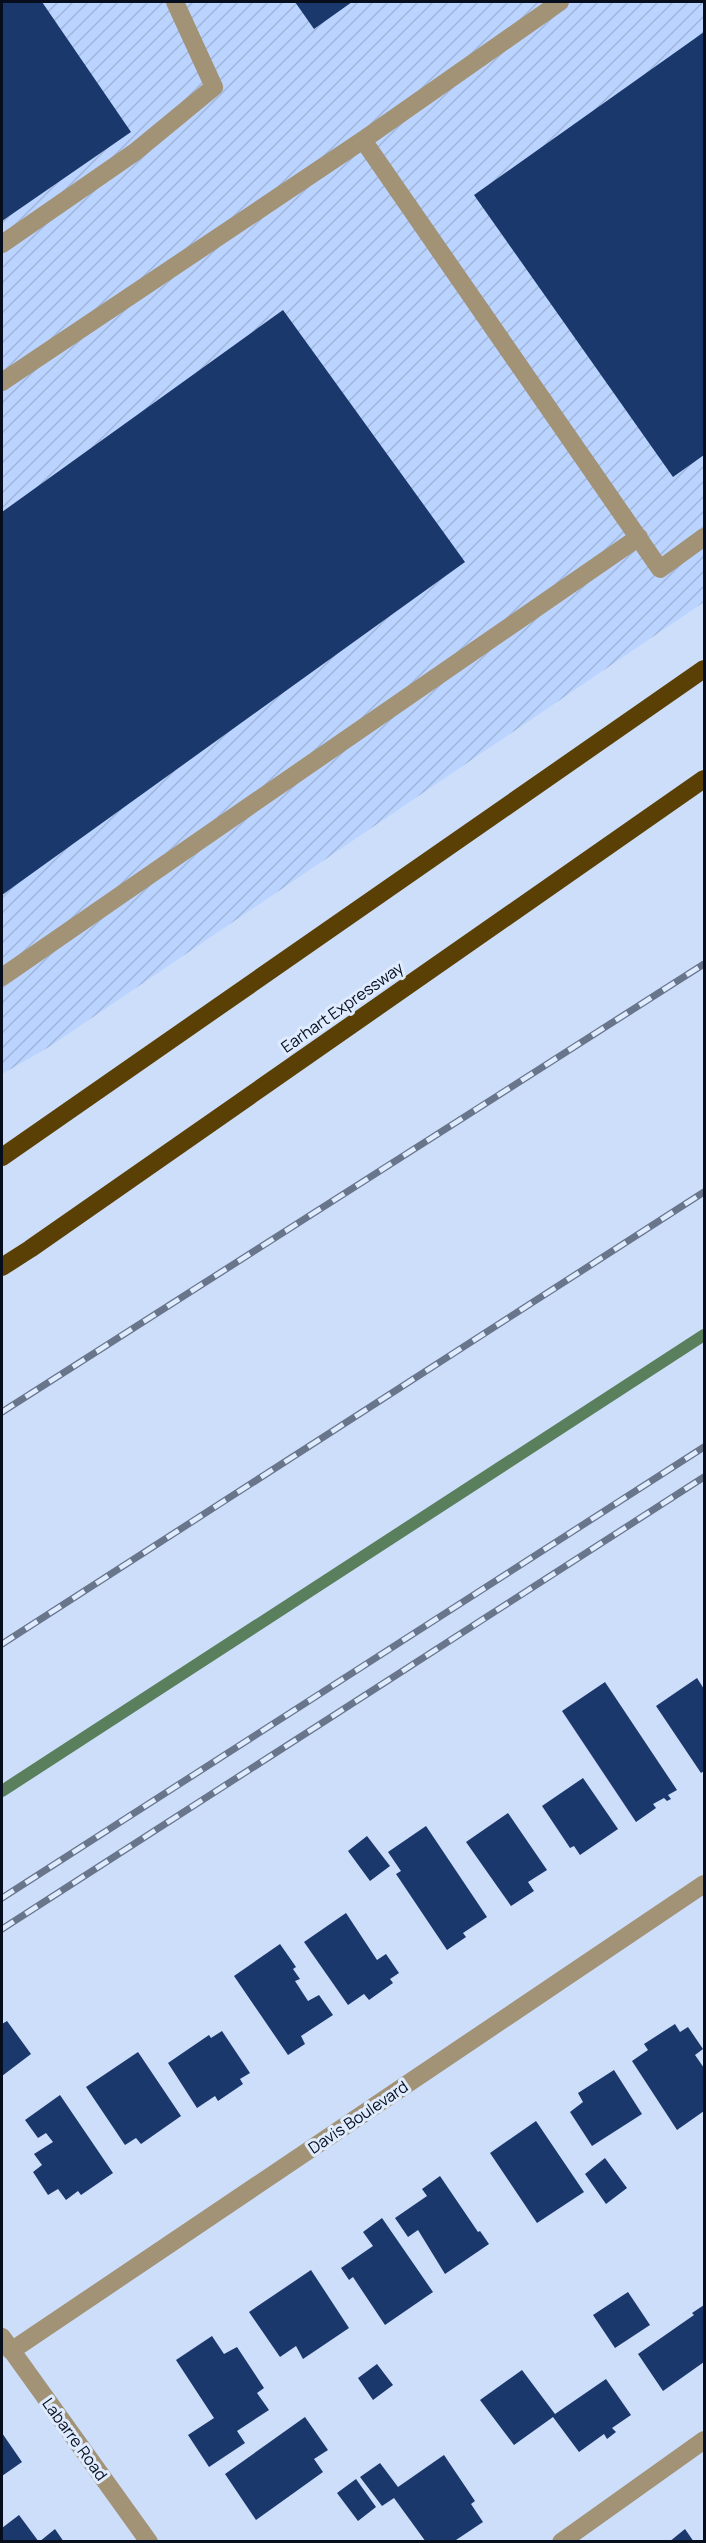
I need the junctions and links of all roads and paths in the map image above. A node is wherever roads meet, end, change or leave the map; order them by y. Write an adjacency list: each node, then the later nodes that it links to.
1 (175, 2): 4 (street)
2 (560, 2): 3 (street)
3 (363, 140): 5 (street); 6 (street)
4 (2, 244)
5 (2, 382)
6 (639, 537): 7 (street); 10 (street)
7 (705, 537)
8 (705, 669): 11 (highway)
9 (705, 778): 12 (highway, Earhart Expressway)
10 (2, 978)
11 (2, 1157)
12 (2, 1267)
13 (705, 1884): 14 (street, Davis Boulevard)
14 (6, 2344): 16 (street, Labarre Road)
15 (705, 2440): 17 (street)
16 (149, 2541)
17 (561, 2541)

